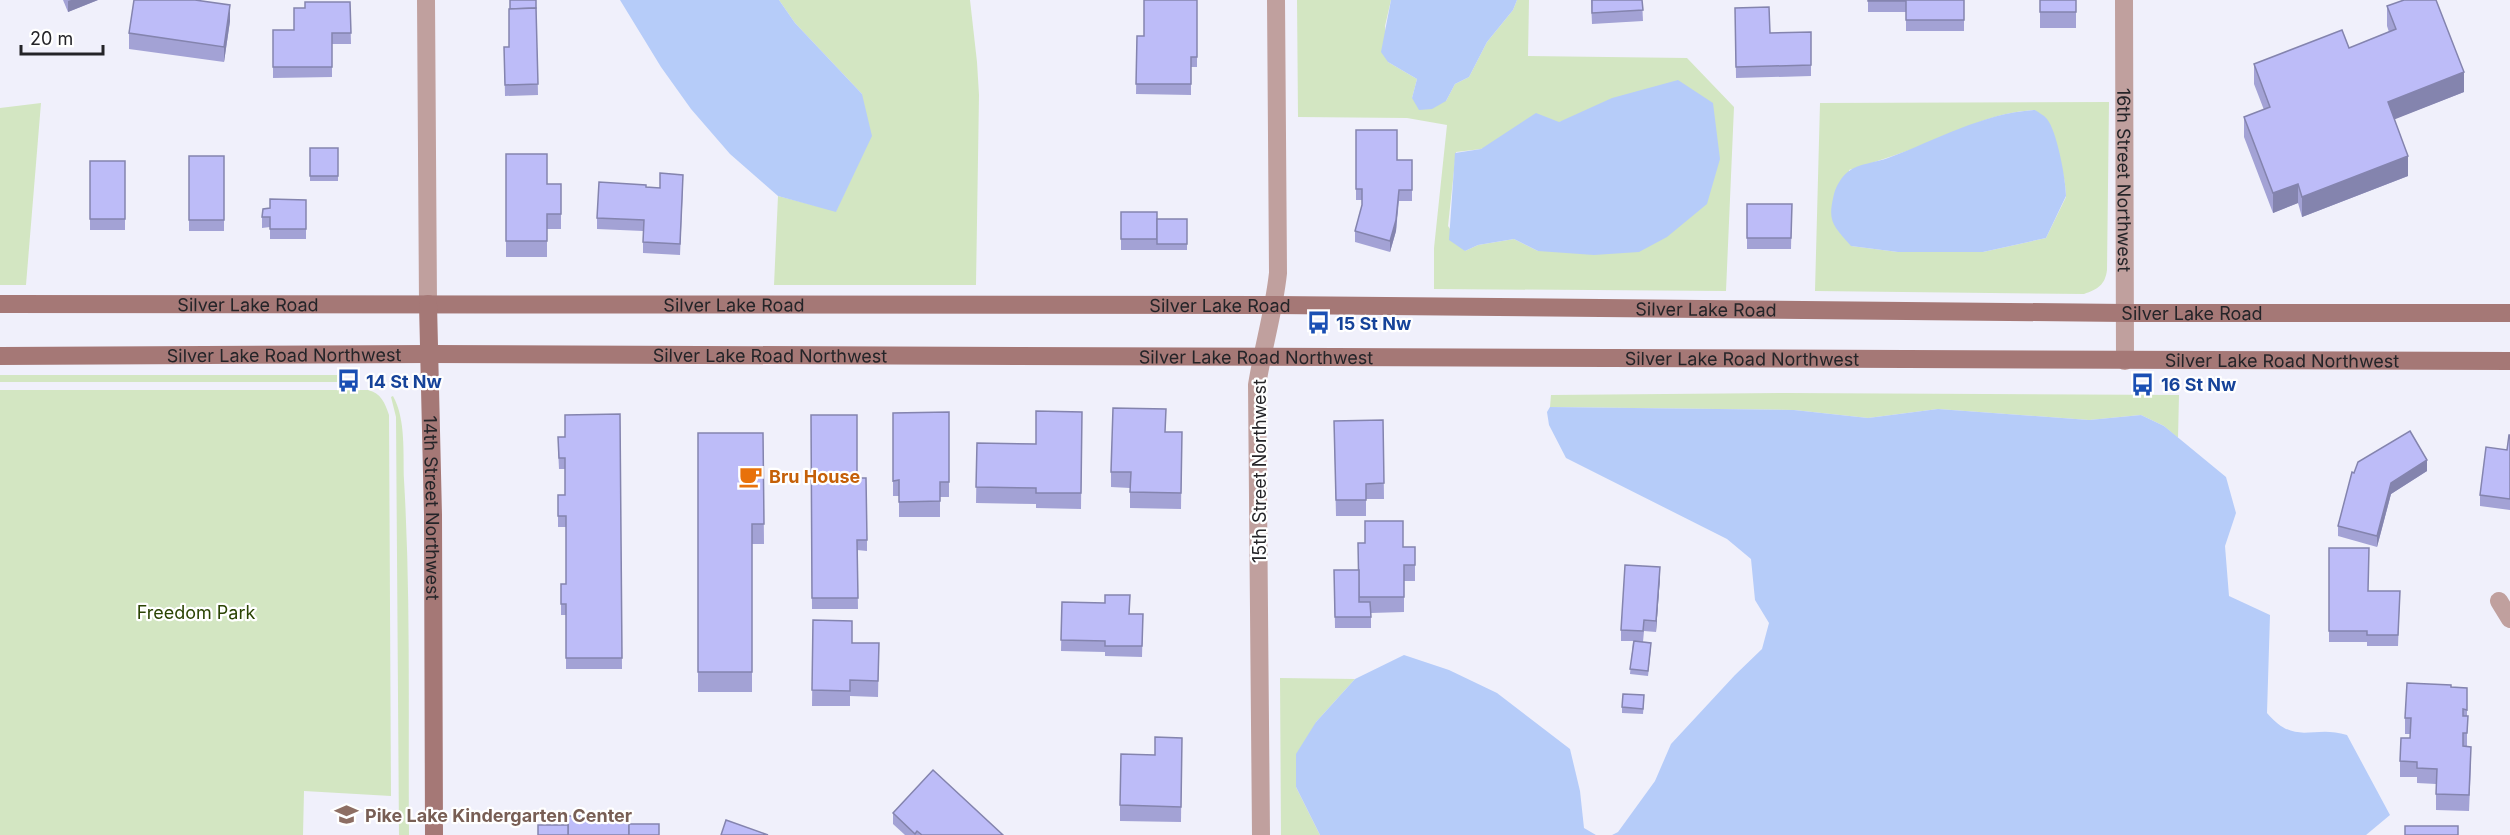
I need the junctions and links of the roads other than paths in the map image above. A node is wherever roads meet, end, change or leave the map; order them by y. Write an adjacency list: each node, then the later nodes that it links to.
1 (426, 0): 5 (street, 14th Street Northwest)
2 (1276, 0): 6 (street, 15th Street Northwest)
3 (2124, 0): 7 (street, 16th Street Northwest)
4 (0, 304): 5 (main road, Silver Lake Road)
5 (428, 304): 6 (main road, Silver Lake Road); 9 (main road, 14th Street Northwest)
6 (1275, 305): 7 (main road, Silver Lake Road); 11 (street, 15th Street Northwest)
7 (2126, 313): 8 (main road, Silver Lake Road); 12 (street, 16th Street Northwest)
8 (2510, 313)
9 (429, 354): 10 (main road, Silver Lake Road Northwest); 11 (main road, Silver Lake Road Northwest); 16 (main road, 14th Street Northwest)
10 (0, 356)
11 (1262, 357): 12 (main road, Silver Lake Road Northwest); 17 (street, 15th Street Northwest)
12 (2126, 361): 13 (main road, Silver Lake Road Northwest)
13 (2510, 361)
14 (2499, 601): 15 (street)
15 (2510, 619)
16 (434, 835)
17 (1261, 835)

